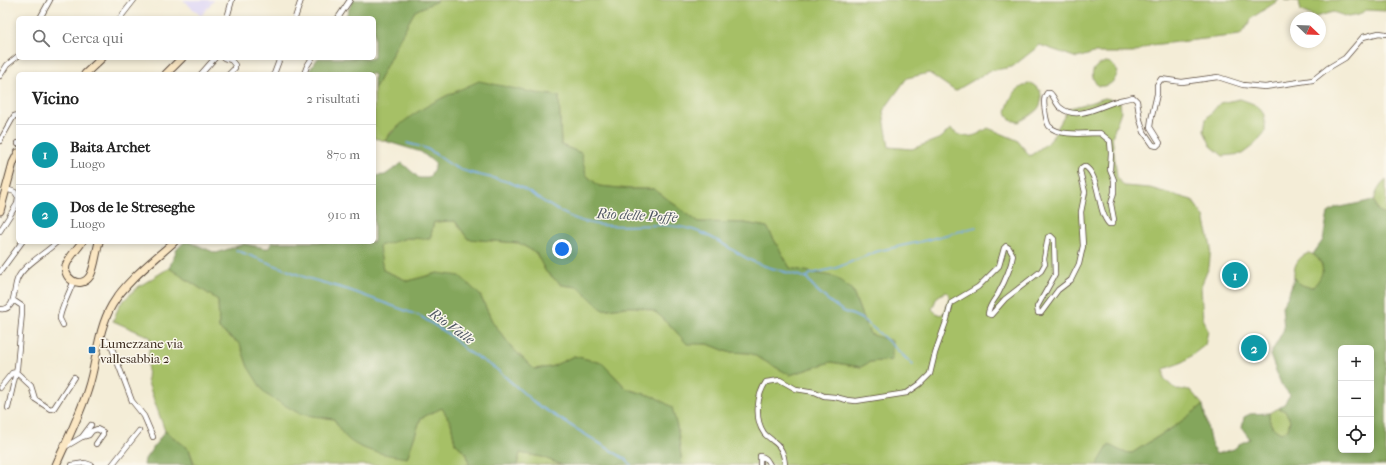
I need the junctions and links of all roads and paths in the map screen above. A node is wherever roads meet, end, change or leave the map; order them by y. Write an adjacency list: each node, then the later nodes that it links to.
1 (50, 0): 6 (street)
2 (134, 0): 7 (street)
3 (232, 0): 8 (street)
4 (301, 0): 9 (street)
5 (350, 0): 10 (street)
6 (41, 16)
7 (122, 16)
8 (228, 16)
9 (296, 16)
10 (339, 16)
11 (1386, 34): 61 (street)
12 (16, 58): 25 (street)
13 (100, 60): 19 (main road)
14 (180, 60): 20 (main road)
15 (213, 60): 21 (street)
16 (231, 60): 22 (street)
17 (279, 60): 23 (street)
18 (311, 60): 24 (street)
19 (87, 72)
20 (168, 72)
21 (203, 72)
22 (231, 72)
23 (275, 72)
24 (305, 72)
25 (0, 76)
26 (16, 116): 27 (street)
27 (0, 142)
28 (16, 157): 29 (main road)
29 (6, 189): 30 (street); 32 (main road)
30 (16, 194)
31 (16, 206): 33 (street)
32 (0, 211)
33 (0, 231)
34 (21, 244): 39 (street)
35 (56, 244): 41 (street)
36 (81, 244): 40 (main road)
37 (98, 244): 40 (main road)
38 (172, 244): 44 (main road)
39 (0, 272)
40 (73, 282): 43 (street)
41 (13, 300): 42 (street); 45 (street)
42 (0, 309)
43 (63, 324)
44 (100, 336): 52 (street); 54 (main road)
45 (16, 372): 46 (street); 47 (street); 48 (street)
46 (74, 377)
47 (0, 388)
48 (8, 408)
49 (91, 426): 51 (street)
50 (139, 431): 58 (street)
51 (82, 437): 53 (street); 54 (street)
52 (153, 437)
53 (96, 444)
54 (64, 448): 55 (main road)
55 (56, 465)
56 (72, 465): 57 (street)
57 (91, 465)
58 (112, 465)
59 (760, 465): 60 (street)
60 (770, 465)
61 (785, 465)

